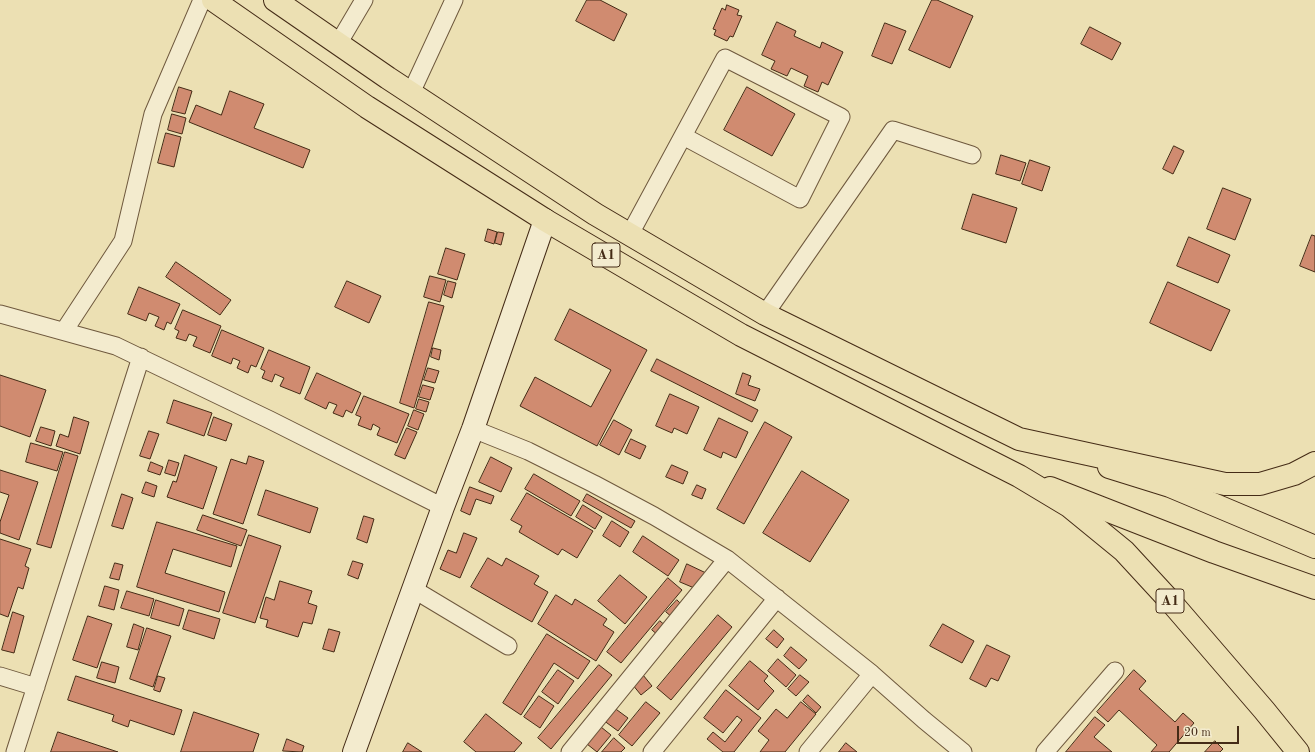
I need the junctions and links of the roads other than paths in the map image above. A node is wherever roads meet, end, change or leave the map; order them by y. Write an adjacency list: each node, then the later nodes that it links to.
1 (202, 0): 14 (street)
2 (212, 0): 10 (main road, A1)
3 (364, 0): 6 (street)
4 (454, 0): 7 (street)
5 (278, 1): 6 (main road, A1)
6 (338, 44): 7 (main road, A1)
7 (411, 93): 11 (main road, A1)
8 (683, 136): 8 (street); 11 (street)
9 (972, 155): 13 (street)
10 (545, 220): 16 (street); 19 (main road, A1)
11 (630, 234): 13 (main road, A1)
12 (0, 314): 14 (street)
13 (765, 314): 17 (main road, A1)
14 (64, 331): 15 (street)
15 (141, 357): 20 (street); 30 (street)
16 (473, 429): 20 (street); 22 (street)
17 (1019, 439): 18 (main road); 21 (main road)
18 (1315, 463)
19 (1019, 476): 23 (main road); 38 (main road, A1)
20 (444, 507): 24 (street)
21 (1315, 547)
22 (727, 559): 25 (street); 33 (street)
23 (1315, 588)
24 (413, 590): 26 (street); 32 (street)
25 (777, 598): 28 (street); 34 (street)
26 (508, 646)
27 (1115, 671): 37 (street)
28 (872, 674): 35 (street); 36 (street)
29 (0, 676): 30 (street)
30 (36, 686): 31 (street)
31 (15, 752)
32 (354, 752)
33 (570, 752)
34 (652, 752)
35 (808, 752)
36 (962, 752)
37 (1045, 752)
38 (1298, 752)

